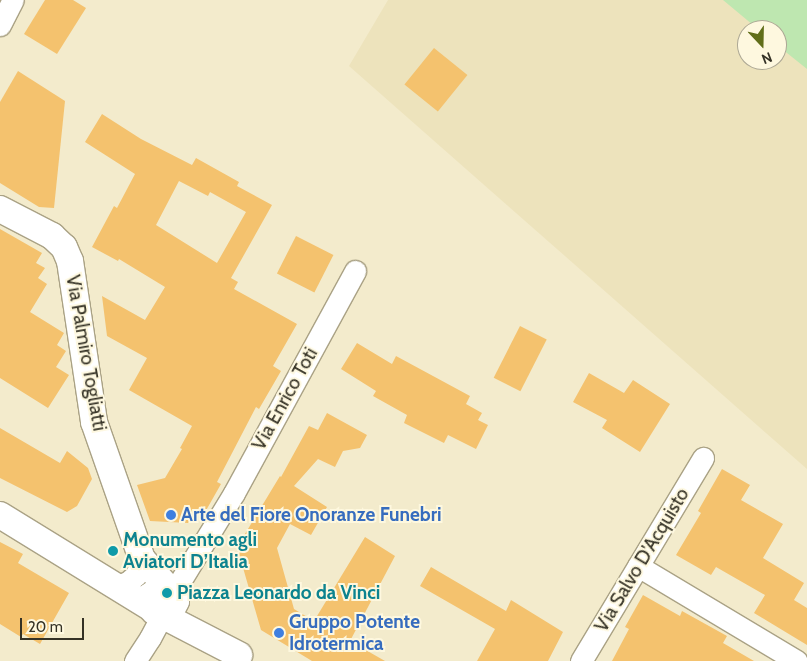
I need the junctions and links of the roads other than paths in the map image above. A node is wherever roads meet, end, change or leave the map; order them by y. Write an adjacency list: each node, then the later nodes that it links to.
1 (13, 0): 2 (street)
2 (0, 25)
3 (0, 209): 7 (street, Via Palmiro Togliatti)
4 (355, 271): 10 (street, Via Enrico Toti)
5 (704, 458): 8 (street, Via Salvo D'Acquisto)
6 (0, 515): 9 (street)
7 (142, 559): 9 (street); 10 (street)
8 (638, 566): 13 (street, Via Salvo D'Acquisto); 14 (street)
9 (117, 586): 10 (street)
10 (164, 601): 11 (street); 12 (street)
11 (244, 658)
12 (135, 661)
13 (580, 661)
14 (797, 661)

